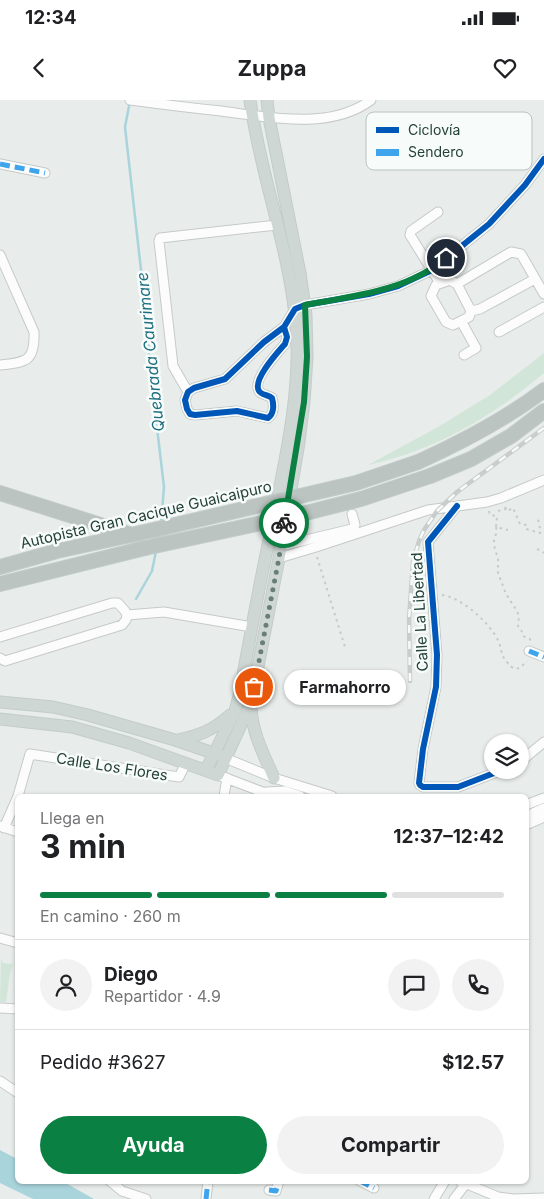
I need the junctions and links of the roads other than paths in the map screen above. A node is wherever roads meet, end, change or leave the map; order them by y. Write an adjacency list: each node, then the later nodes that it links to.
1 (133, 100): 5 (street)
2 (250, 100): 5 (main road)
3 (267, 100): 6 (main road)
4 (371, 100): 6 (street)
5 (253, 116): 6 (street); 11 (main road)
6 (269, 118): 18 (main road)
7 (544, 159): 13 (street)
8 (0, 164): 9 (street)
9 (45, 174)
10 (438, 212): 13 (street)
11 (278, 225): 18 (main road); 27 (street)
12 (0, 255): 25 (street)
13 (432, 270): 15 (street); 18 (street)
14 (535, 279): 16 (street); 17 (street); 20 (street)
15 (440, 283): 16 (street); 21 (street)
16 (457, 284): 20 (street)
17 (544, 294)
18 (300, 307): 22 (street); 34 (main road); 40 (main road)
19 (544, 307): 23 (street)
20 (471, 311): 21 (street)
21 (461, 321): 24 (street)
22 (284, 327): 27 (street); 27 (street)
23 (499, 332)
24 (464, 355)
25 (0, 365)
26 (544, 390): 33 (highway, Autopista Gran Cacique Guaicaipuro, bridge)
27 (188, 392)
28 (544, 411): 35 (highway, bridge)
29 (543, 481): 31 (street)
30 (0, 493): 33 (highway)
31 (457, 506): 34 (street); 57 (street, Calle La Libertad)
32 (352, 514): 34 (street)
33 (130, 535): 36 (highway, Autopista Gran Cacique Guaicaipuro)
34 (280, 552): 46 (main road)
35 (82, 564): 37 (highway); 38 (highway)
36 (0, 567)
37 (0, 584)
38 (0, 591)
39 (127, 615): 40 (street); 41 (street); 44 (street)
40 (252, 627): 47 (main road)
41 (0, 637)
42 (529, 651): 43 (street)
43 (544, 657)
44 (0, 659)
45 (0, 702): 49 (main road)
46 (251, 703): 53 (main road); 58 (main road)
47 (235, 711): 49 (main road); 51 (main road)
48 (0, 719): 54 (main road)
49 (176, 740): 51 (main road)
50 (544, 742): 52 (street)
51 (214, 753): 53 (main road); 55 (main road)
52 (529, 754)
53 (225, 758): 56 (main road); 58 (street)
54 (186, 763): 55 (main road); 61 (street, Calle Los Flores)
55 (206, 770): 56 (main road)
56 (222, 776): 60 (street); 62 (street)
57 (484, 777)
58 (274, 778): 59 (street); 65 (street)
59 (285, 791): 60 (street); 64 (street)
60 (263, 793): 63 (street)
61 (19, 794)
62 (224, 794)
63 (266, 794)
64 (294, 794)
65 (326, 794)
66 (544, 798): 68 (street)
67 (15, 802): 73 (street)
68 (529, 804)
69 (544, 808): 70 (street)
70 (529, 815)
71 (544, 817): 72 (street)
72 (529, 824)
73 (2, 827): 74 (street)
74 (15, 831)
75 (0, 938): 76 (street)
76 (15, 942)
77 (0, 1008): 78 (street)
78 (15, 1009)
79 (0, 1081): 80 (street)
80 (15, 1092)
81 (114, 1184): 91 (street)
82 (208, 1184): 92 (street)
83 (278, 1184): 89 (street)
84 (366, 1184): 88 (street)
85 (443, 1184): 93 (street)
86 (464, 1184): 94 (street)
87 (469, 1184): 95 (street)
88 (374, 1188)
89 (270, 1190)
90 (544, 1198): 95 (street)
91 (146, 1199)
92 (206, 1199)
93 (434, 1199)
94 (454, 1199)
95 (513, 1199)

